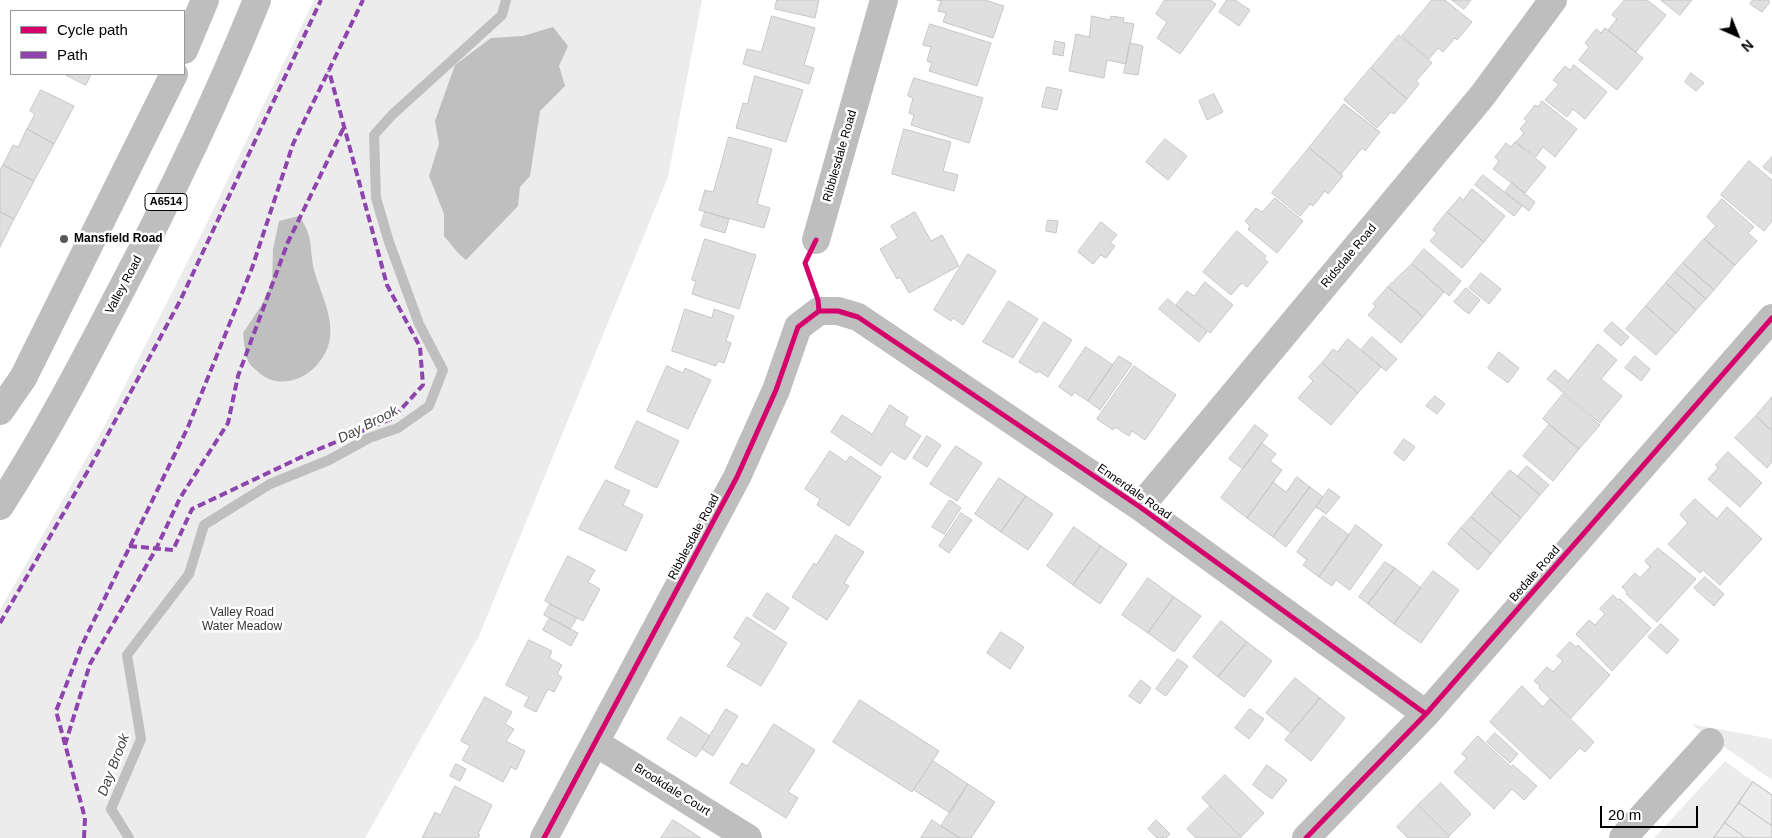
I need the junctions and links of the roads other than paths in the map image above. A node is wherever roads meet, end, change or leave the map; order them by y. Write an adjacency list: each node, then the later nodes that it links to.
1 (205, 0): 5 (main road)
2 (257, 0): 11 (main road, Valley Road / A6514)
3 (884, 0): 7 (main road, Ribblesdale Road)
4 (1553, 0): 12 (main road, Ridsdale Road)
5 (185, 48)
6 (174, 75): 10 (main road)
7 (816, 240)
8 (819, 311): 12 (main road, Ennerdale Road); 15 (main road, Ribblesdale Road)
9 (1772, 318): 13 (main road, Bedale Road)
10 (0, 411)
11 (0, 506)
12 (1140, 507): 13 (main road, Ennerdale Road)
13 (1426, 714): 18 (main road, Bedale Road)
14 (1710, 742): 19 (main road)
15 (596, 743): 16 (main road, Ribblesdale Road); 17 (main road, Brookdale Court)
16 (544, 838)
17 (748, 838)
18 (1306, 838)
19 (1623, 838)

